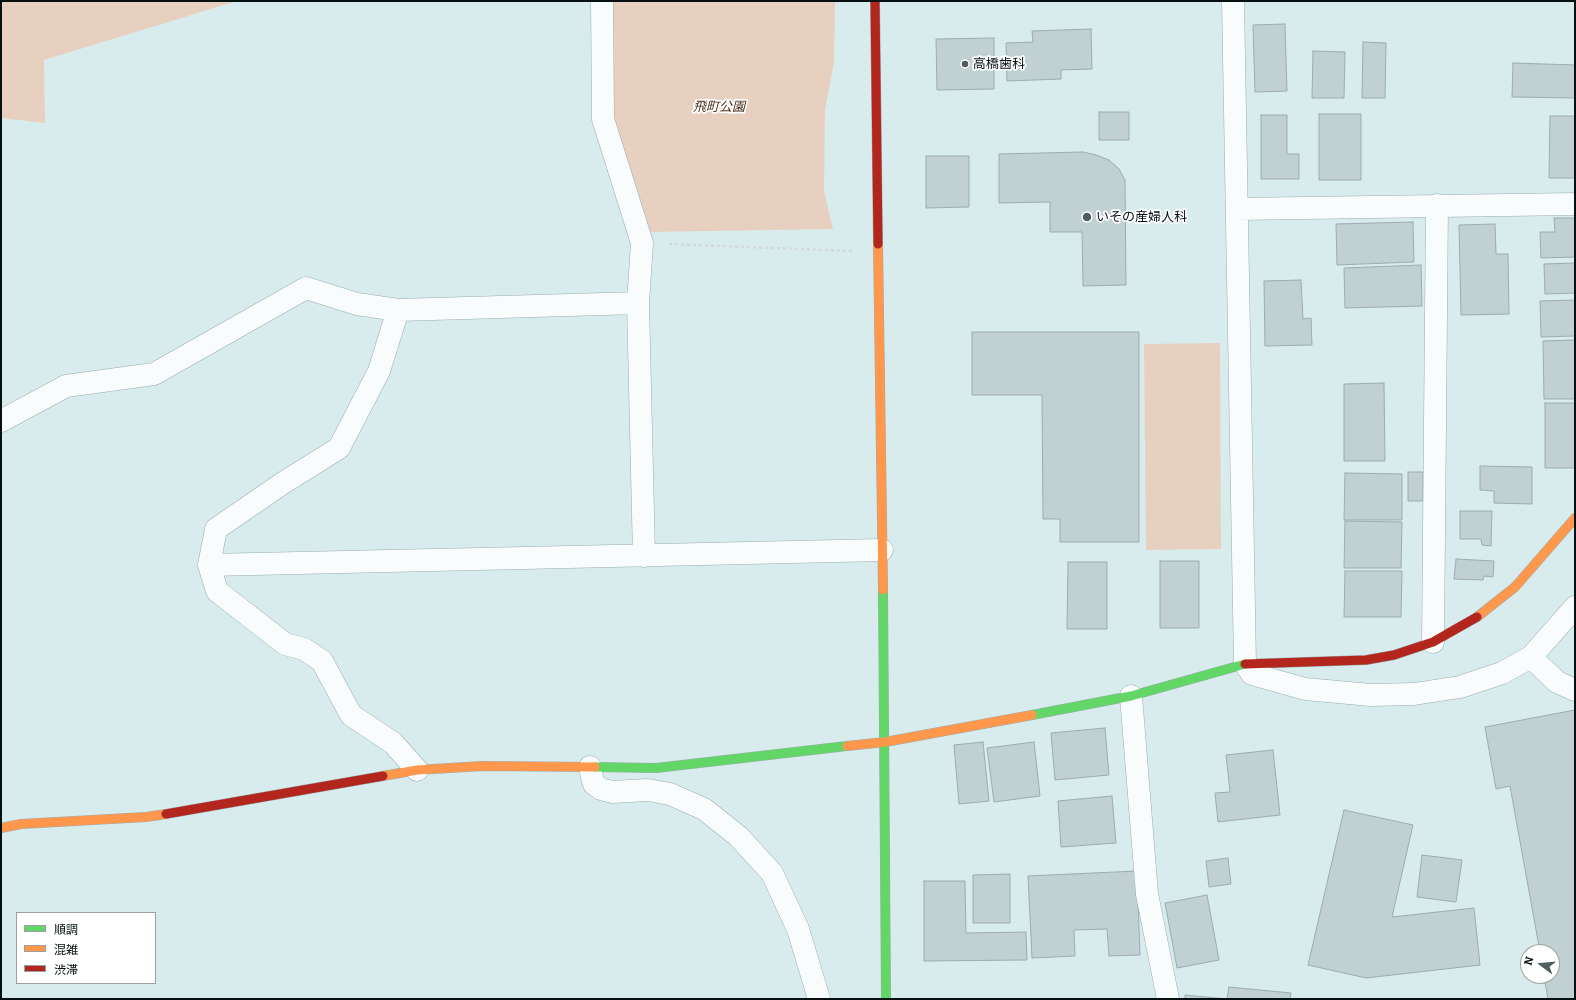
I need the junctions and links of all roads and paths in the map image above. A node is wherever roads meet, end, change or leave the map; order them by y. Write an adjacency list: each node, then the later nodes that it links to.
1 (602, 1): 7 (street)
2 (876, 1): 13 (street)
3 (1233, 1): 6 (street)
4 (1575, 204): 5 (street)
5 (1437, 205): 6 (street); 17 (street)
6 (1237, 209): 19 (street)
7 (642, 243): 8 (path); 9 (street)
8 (838, 251)
9 (638, 304): 10 (street); 14 (street)
10 (398, 310): 11 (street); 15 (street)
11 (1, 421)
12 (1575, 518): 17 (street)
13 (882, 550): 14 (street); 22 (street)
14 (644, 556): 15 (street)
15 (209, 565): 24 (street)
16 (1575, 608): 18 (street)
17 (1433, 642): 19 (street)
18 (1531, 657): 19 (street); 20 (street)
19 (1245, 664): 21 (street)
20 (1575, 690)
21 (1132, 696): 22 (street); 28 (street)
22 (885, 742): 23 (street); 27 (street)
23 (590, 767): 24 (street); 26 (street)
24 (417, 770): 25 (street)
25 (1, 828)
26 (818, 999)
27 (886, 999)
28 (1168, 999)

